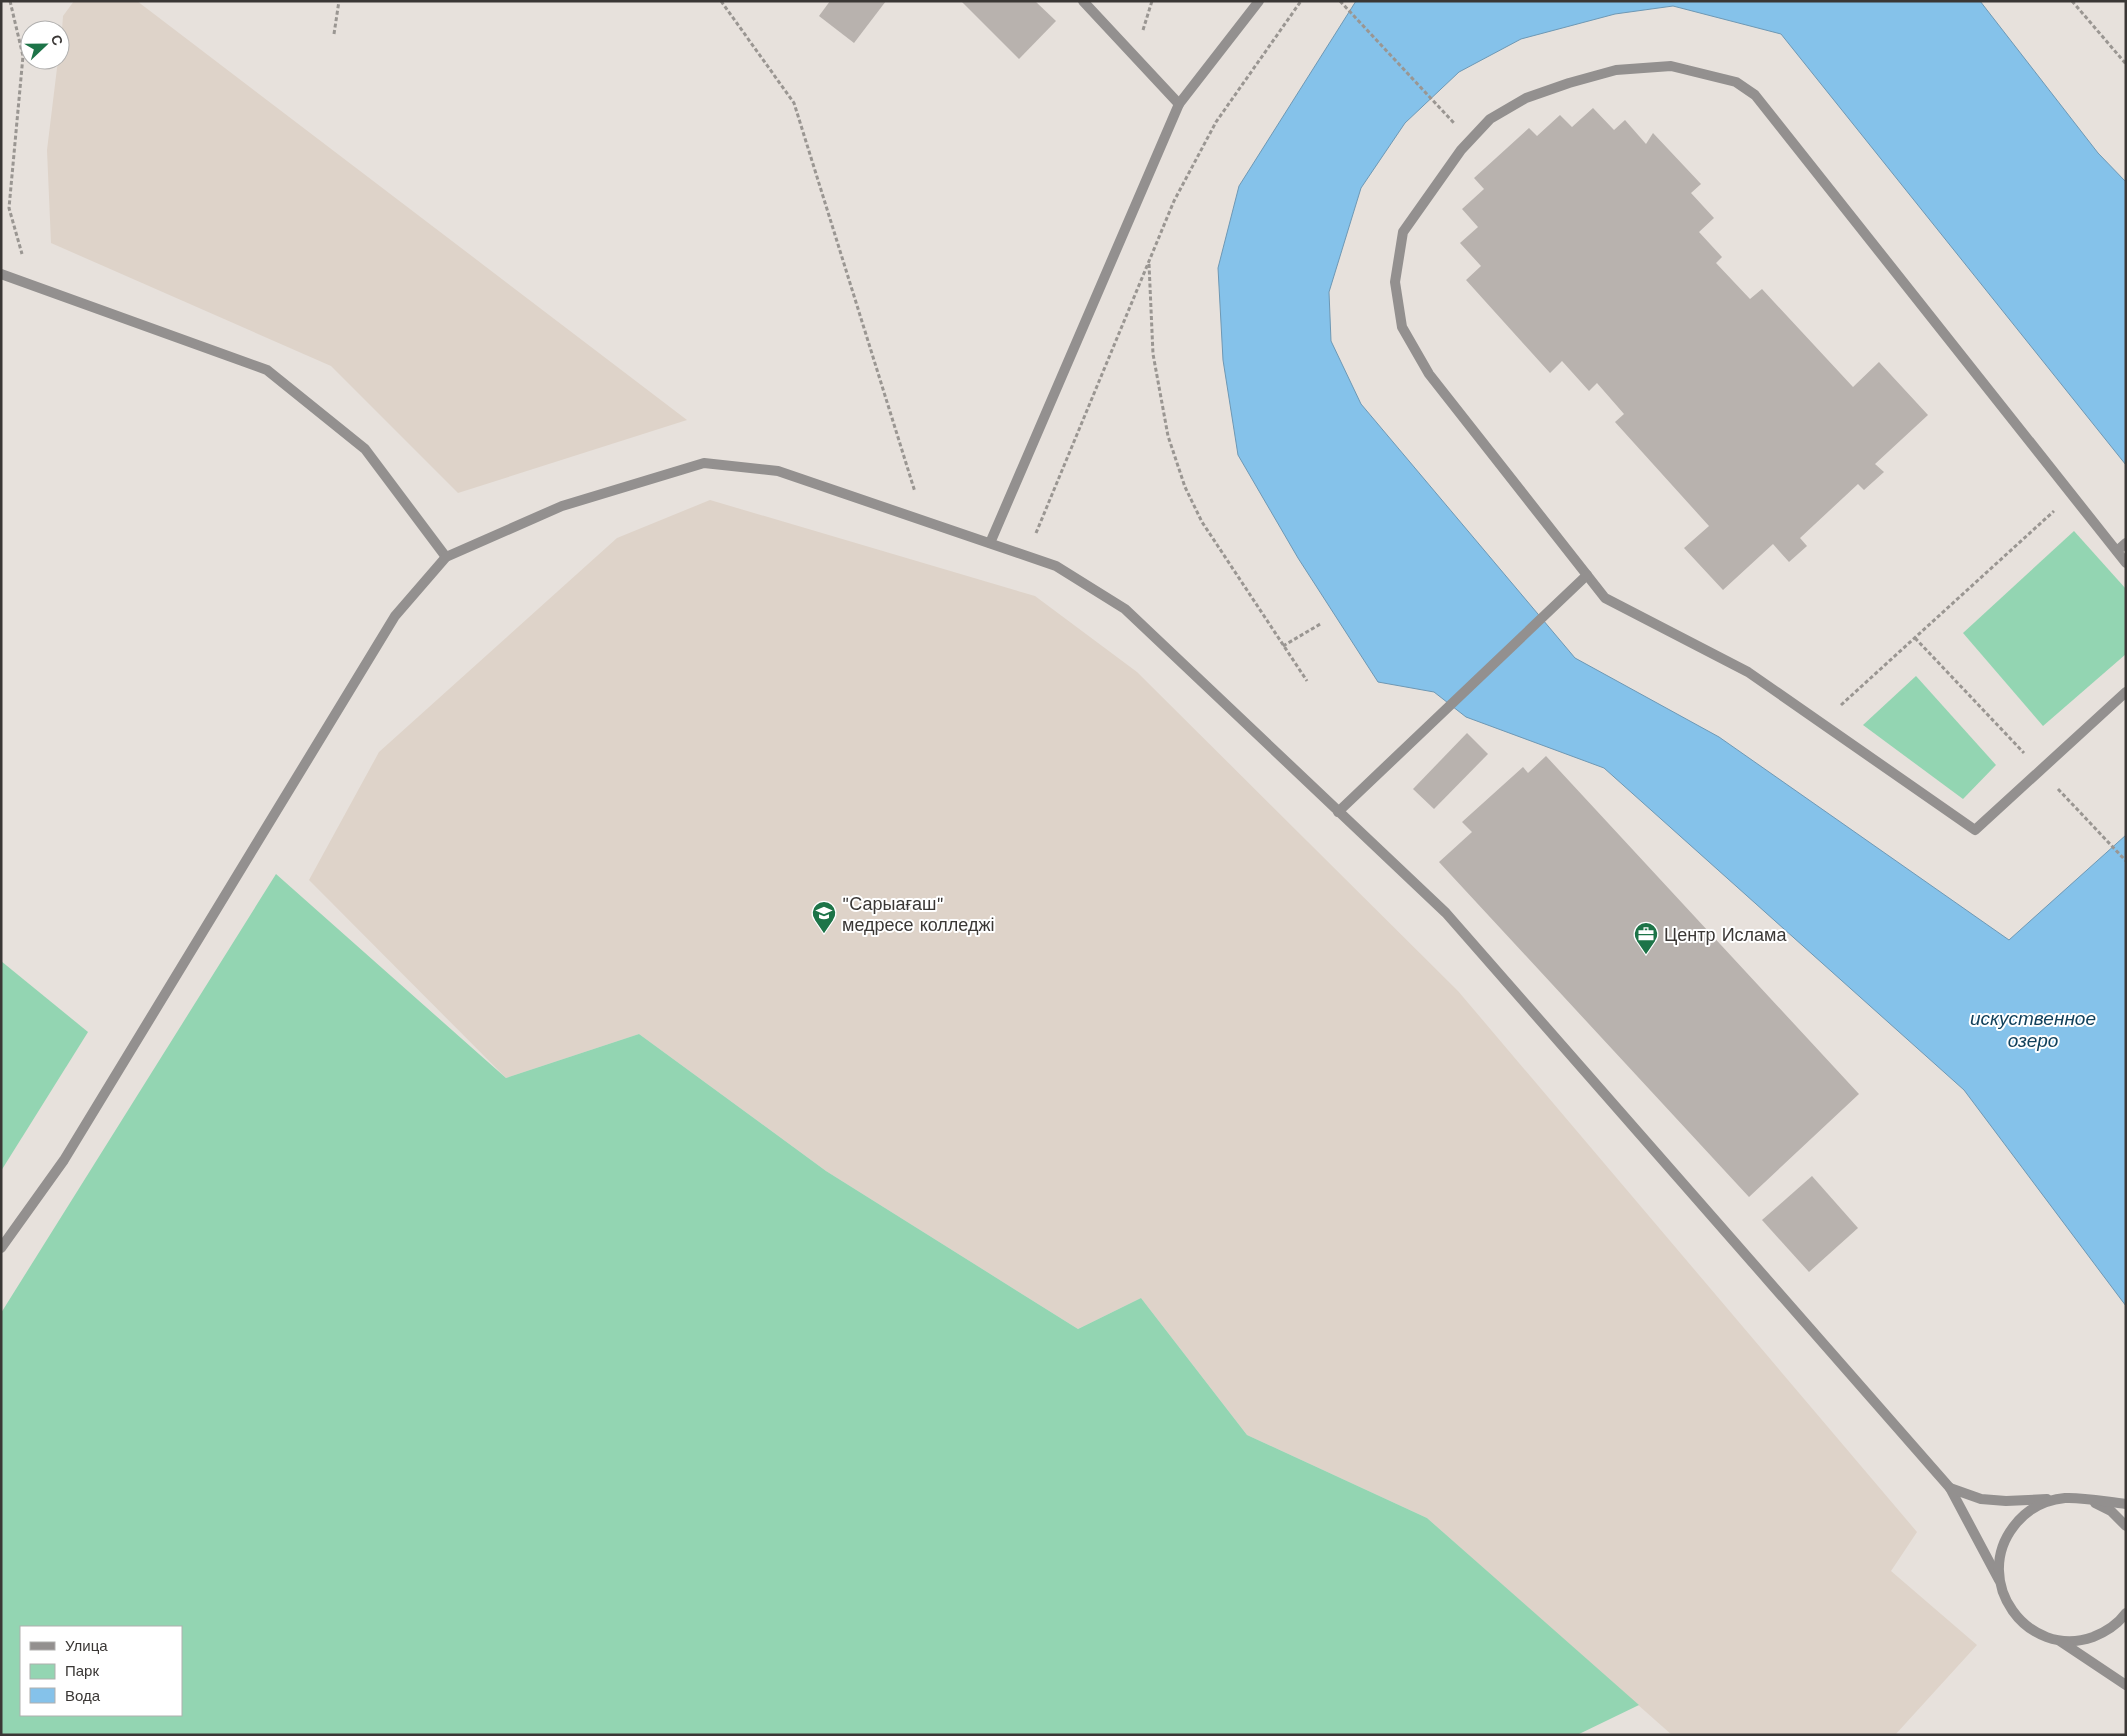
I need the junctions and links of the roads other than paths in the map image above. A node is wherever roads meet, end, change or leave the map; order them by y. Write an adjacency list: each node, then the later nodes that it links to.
1 (1083, 1): 3 (street)
2 (1260, 1): 3 (street)
3 (1179, 104): 5 (street)
4 (1, 274): 8 (street)
5 (990, 543): 8 (street); 12 (street)
6 (2126, 543): 7 (street)
7 (2117, 551): 9 (street); 10 (street)
8 (446, 557): 13 (street)
9 (2126, 563)
10 (1587, 575): 11 (street); 12 (street)
11 (2126, 692)
12 (1338, 812): 14 (street)
13 (1, 1248)
14 (1950, 1488): 15 (street); 19 (street)
15 (2066, 1498): 16 (street); 19 (street)
16 (2090, 1500): 17 (street); 18 (street)
17 (2126, 1504)
18 (2126, 1526)
19 (1999, 1580): 21 (street)
20 (2126, 1613): 21 (street)
21 (2059, 1641): 22 (street)
22 (2126, 1685)

